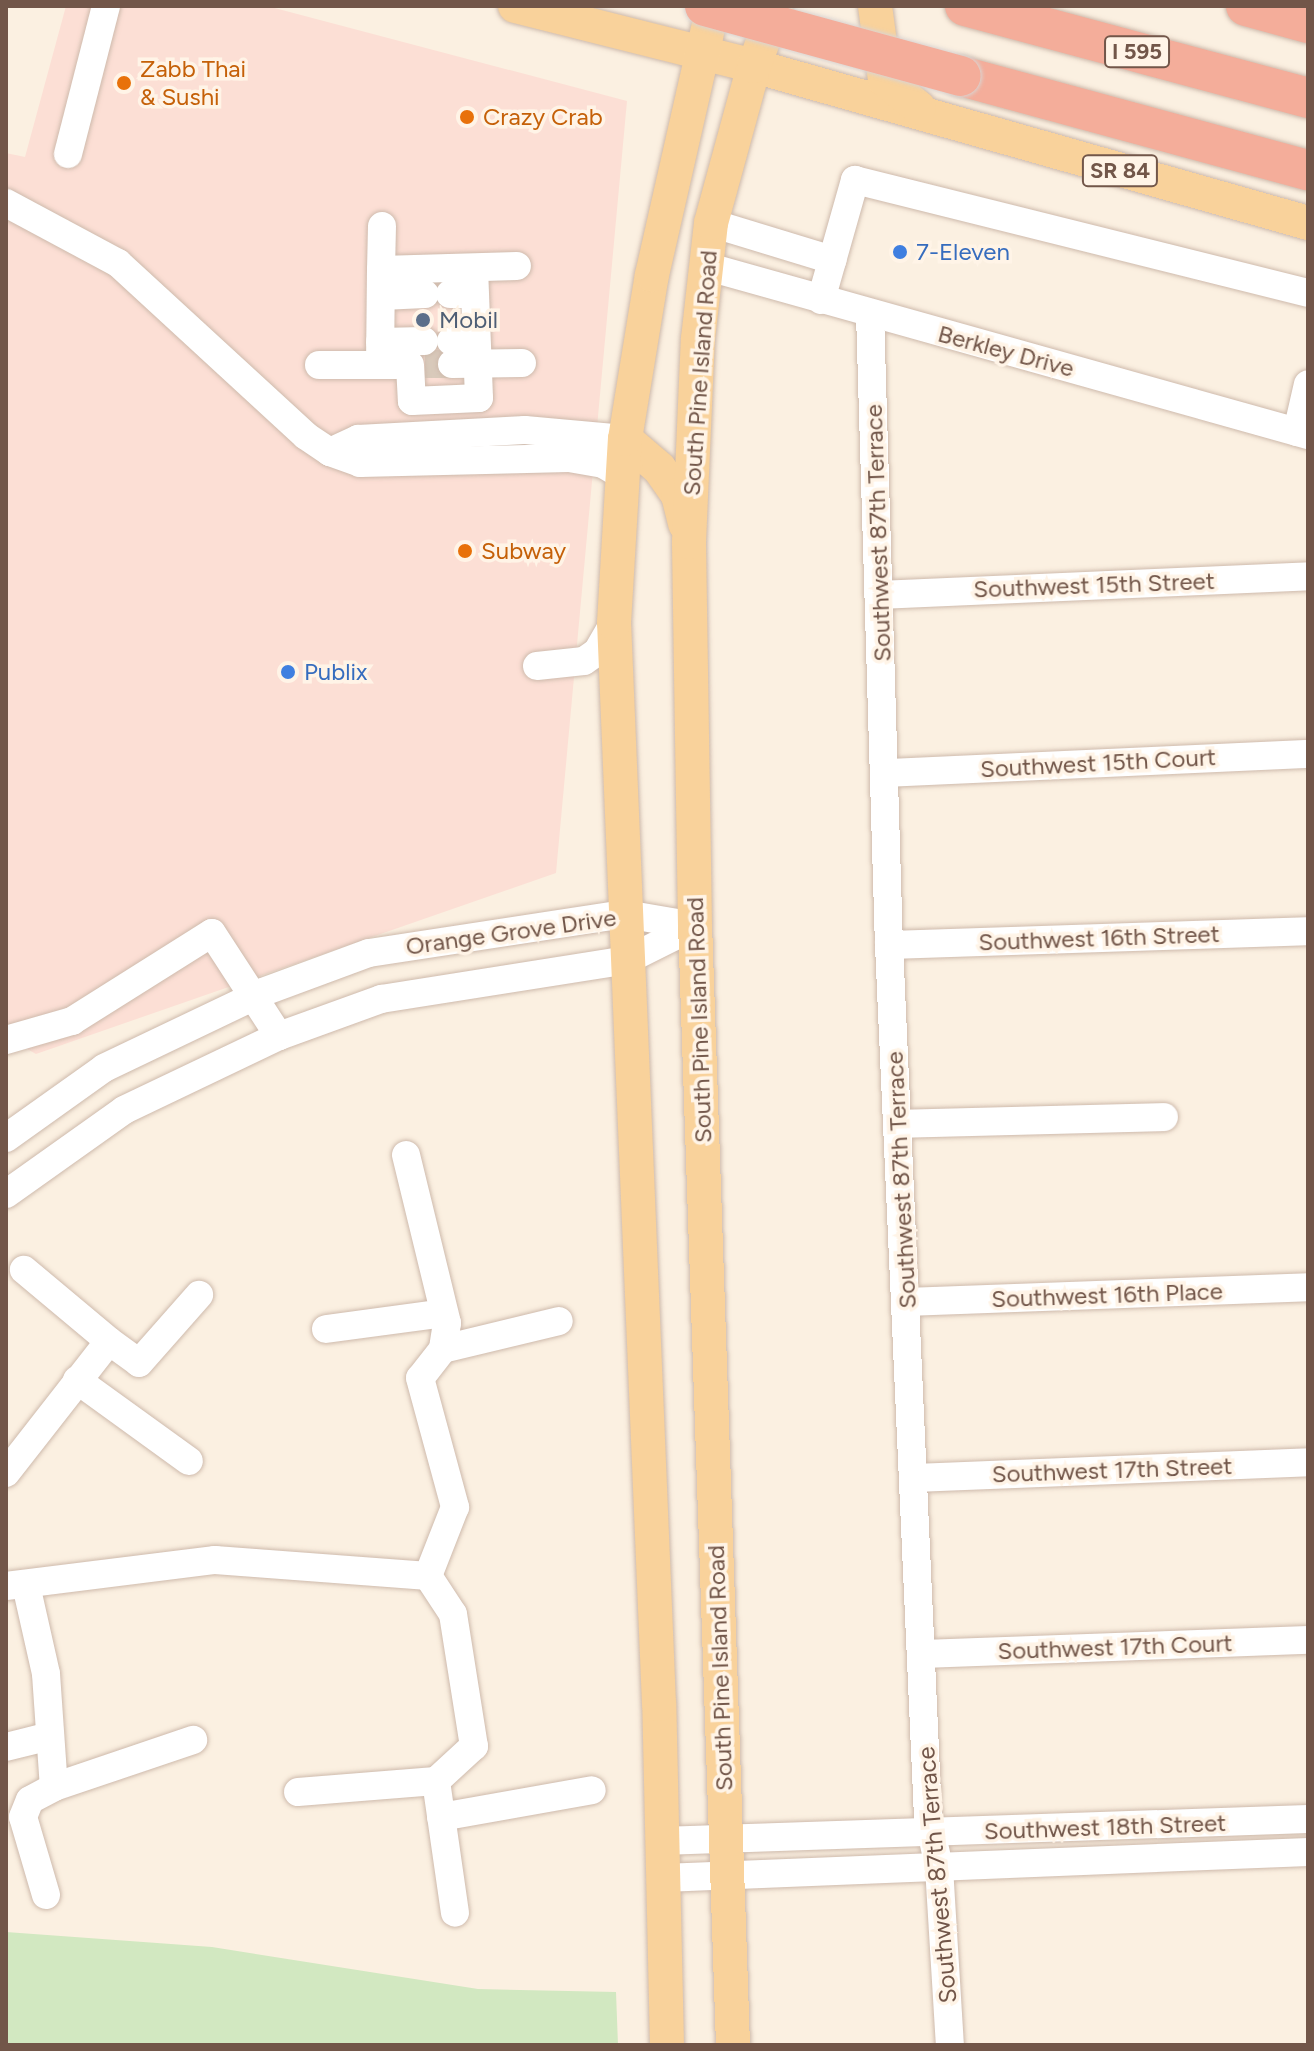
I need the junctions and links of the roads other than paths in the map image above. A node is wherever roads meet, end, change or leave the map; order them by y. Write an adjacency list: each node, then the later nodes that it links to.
1 (106, 6): 15 (street)
2 (515, 6): 9 (main road, SR 84)
3 (705, 6): 16 (highway, bridge)
4 (713, 6): 11 (main road, South Pine Island Road)
5 (776, 6): 12 (main road, South Pine Island Road)
6 (875, 6): 14 (main road)
7 (965, 6): 13 (highway, I 595)
8 (1246, 6): 10 (highway)
9 (573, 12): 11 (main road, SR 84)
10 (1308, 23)
11 (699, 56): 12 (main road, SR 84); 35 (main road, South Pine Island Road)
12 (754, 66): 14 (main road, SR 84); 18 (main road, South Pine Island Road)
13 (1308, 98)
14 (933, 119): 19 (main road, SR 84)
15 (68, 154)
16 (1308, 170)
17 (6, 203): 36 (street)
18 (711, 223): 21 (street); 23 (main road, South Pine Island Road)
19 (1308, 223)
20 (382, 226): 24 (street)
21 (832, 260): 26 (street); 27 (street)
22 (517, 266): 25 (street)
23 (705, 266): 27 (street, Berkley Drive); 38 (main road, South Pine Island Road)
24 (381, 283): 25 (street); 25 (street); 29 (street)
25 (456, 288): 30 (street)
26 (1308, 293)
27 (821, 300): 28 (street, Berkley Drive)
28 (870, 314): 34 (street, Berkley Drive); 40 (street, Southwest 87th Terrace)
29 (380, 354): 30 (street); 32 (street)
30 (445, 354): 31 (street)
31 (522, 363)
32 (319, 365)
33 (1308, 384): 34 (street)
34 (1302, 433)
35 (625, 439): 36 (street); 37 (main road, South Pine Island Road); 38 (main road)
36 (330, 452): 37 (street)
37 (623, 476): 41 (main road, South Pine Island Road)
38 (689, 542): 46 (main road, South Pine Island Road)
39 (1308, 576): 40 (street, Southwest 15th Street)
40 (881, 595): 44 (street, Southwest 87th Terrace)
41 (614, 623): 42 (street); 45 (main road, South Pine Island Road)
42 (537, 666)
43 (1308, 754): 44 (street, Southwest 15th Court)
44 (887, 773): 48 (street, Southwest 87th Terrace)
45 (625, 914): 46 (street, Orange Grove Drive); 49 (main road, South Pine Island Road); 50 (street, Orange Grove Drive)
46 (695, 926): 49 (street, Orange Grove Drive); 88 (main road, South Pine Island Road)
47 (1308, 931): 48 (street, Southwest 16th Street)
48 (889, 945): 56 (street, Southwest 87th Terrace)
49 (627, 960): 51 (street, Orange Grove Drive); 89 (main road, South Pine Island Road)
50 (253, 997): 51 (street); 52 (street); 53 (street, Orange Grove Drive)
51 (279, 1036): 54 (street, Orange Grove Drive)
52 (6, 1040)
53 (104, 1068): 54 (street); 57 (street, Orange Grove Drive)
54 (135, 1105): 59 (street, Orange Grove Drive)
55 (1164, 1117): 56 (street)
56 (898, 1124): 63 (street, Southwest 87th Terrace)
57 (6, 1138)
58 (406, 1155): 64 (street)
59 (6, 1194)
60 (24, 1270): 67 (street)
61 (1308, 1287): 63 (street, Southwest 16th Place)
62 (199, 1295): 67 (street)
63 (906, 1302): 73 (street, Southwest 87th Terrace)
64 (444, 1313): 66 (street); 68 (street)
65 (559, 1321): 68 (street)
66 (326, 1329)
67 (109, 1341): 69 (street)
68 (443, 1349): 74 (street)
69 (77, 1380): 70 (street); 72 (street)
70 (189, 1461)
71 (1308, 1462): 73 (street, Southwest 17th Street)
72 (6, 1473)
73 (916, 1478): 77 (street, Southwest 87th Terrace)
74 (428, 1576): 75 (street); 81 (street)
75 (16, 1586): 78 (street)
76 (1308, 1640): 77 (street, Southwest 17th Court)
77 (923, 1654): 87 (street, Southwest 87th Terrace)
78 (50, 1736): 80 (street); 82 (street)
79 (193, 1740): 82 (street)
80 (6, 1747)
81 (436, 1781): 84 (street); 85 (street)
82 (54, 1787): 94 (street)
83 (592, 1790): 85 (street)
84 (298, 1792)
85 (441, 1817): 95 (street)
86 (1308, 1819): 87 (street, Southwest 18th Street)
87 (932, 1834): 88 (street, Southwest 18th Street); 91 (street, Southwest 87th Terrace)
88 (726, 1840): 89 (street, Southwest 18th Street); 92 (main road, South Pine Island Road)
89 (661, 1841): 93 (main road, South Pine Island Road)
90 (1308, 1852): 91 (street, Southwest 18th Street)
91 (939, 1867): 92 (street, Southwest 18th Street); 98 (street, Southwest 87th Terrace)
92 (728, 1876): 93 (street, Southwest 18th Street); 97 (main road, South Pine Island Road)
93 (663, 1878): 96 (main road, South Pine Island Road)
94 (46, 1895)
95 (455, 1913)
96 (667, 2045)
97 (733, 2045)
98 (950, 2045)

